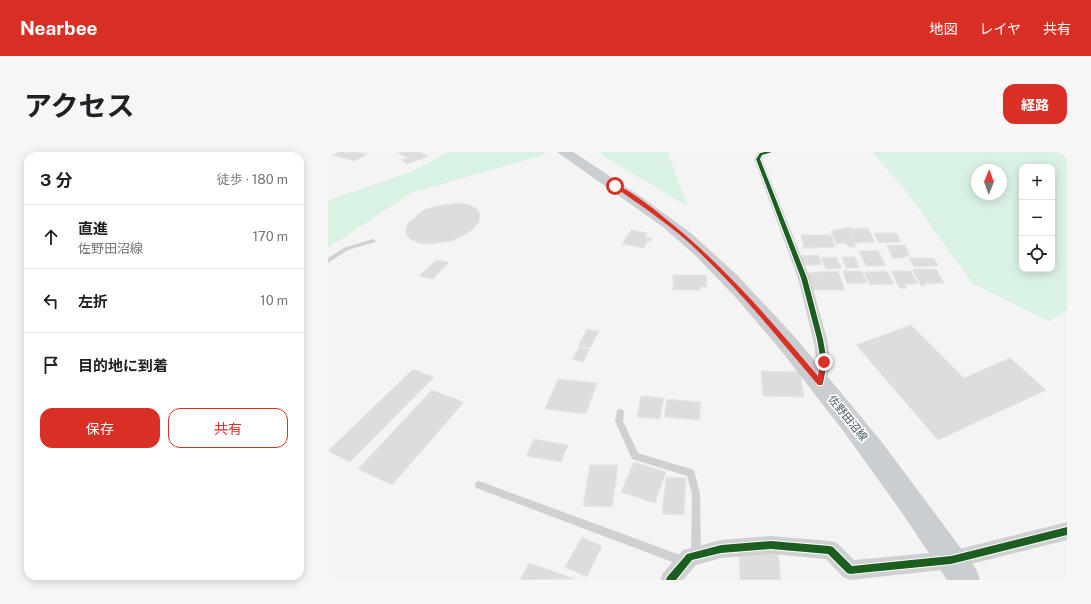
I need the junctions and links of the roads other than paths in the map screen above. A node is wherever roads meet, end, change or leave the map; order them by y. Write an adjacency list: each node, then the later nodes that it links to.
1 (564, 152): 5 (main road, 佐野田沼線)
2 (770, 152): 5 (street)
3 (373, 241): 4 (lane)
4 (328, 261)
5 (820, 383): 10 (main road, 佐野田沼線)
6 (620, 412): 9 (lane)
7 (480, 485): 9 (lane)
8 (1067, 531): 10 (street)
9 (691, 558): 11 (street); 12 (street)
10 (951, 560): 11 (street); 13 (main road, 佐野田沼線)
11 (851, 575)
12 (670, 580)
13 (965, 580)

